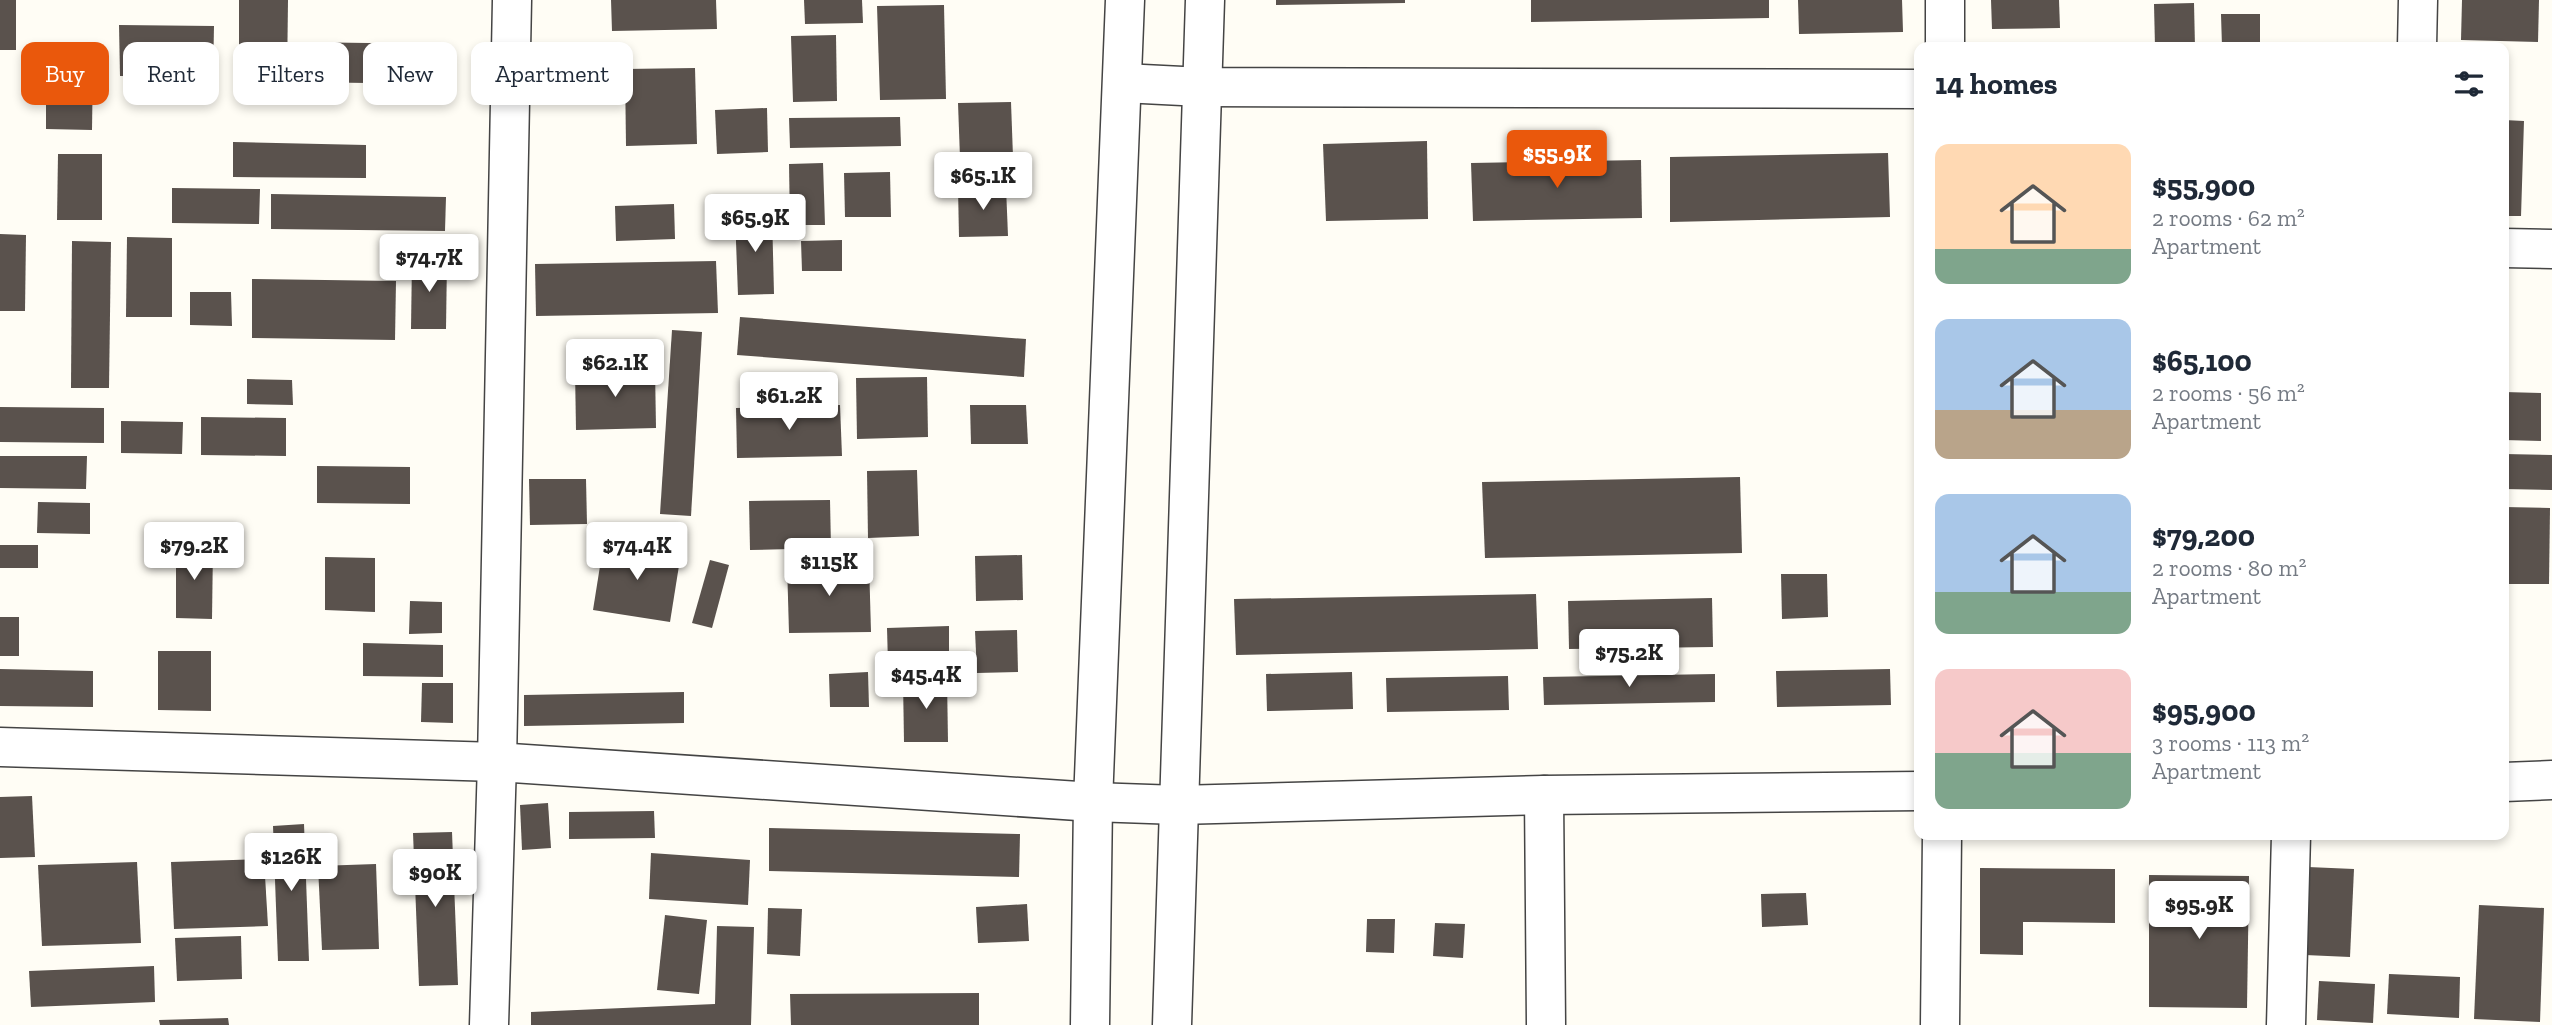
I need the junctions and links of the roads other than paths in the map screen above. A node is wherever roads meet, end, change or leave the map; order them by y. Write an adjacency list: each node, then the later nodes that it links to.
1 (512, 0): 14 (street)
2 (1125, 0): 8 (street)
3 (1205, 0): 9 (street)
4 (1945, 0): 6 (street)
5 (2418, 0): 7 (street)
6 (1945, 42)
7 (2417, 42)
8 (1123, 83): 9 (street); 19 (street)
9 (1202, 87): 10 (street); 20 (street)
10 (1914, 89)
11 (2509, 248): 12 (street)
12 (2552, 248)
13 (0, 747): 14 (street)
14 (497, 762): 19 (street); 23 (street)
15 (2552, 780): 16 (street)
16 (2509, 782)
17 (1914, 791): 18 (street)
18 (1544, 795): 20 (street); 26 (street)
19 (1093, 802): 20 (street); 24 (street)
20 (1178, 805): 25 (street)
21 (1942, 840): 27 (street)
22 (2291, 840): 28 (street)
23 (489, 1025)
24 (1090, 1025)
25 (1172, 1025)
26 (1546, 1025)
27 (1940, 1025)
28 (2286, 1025)

